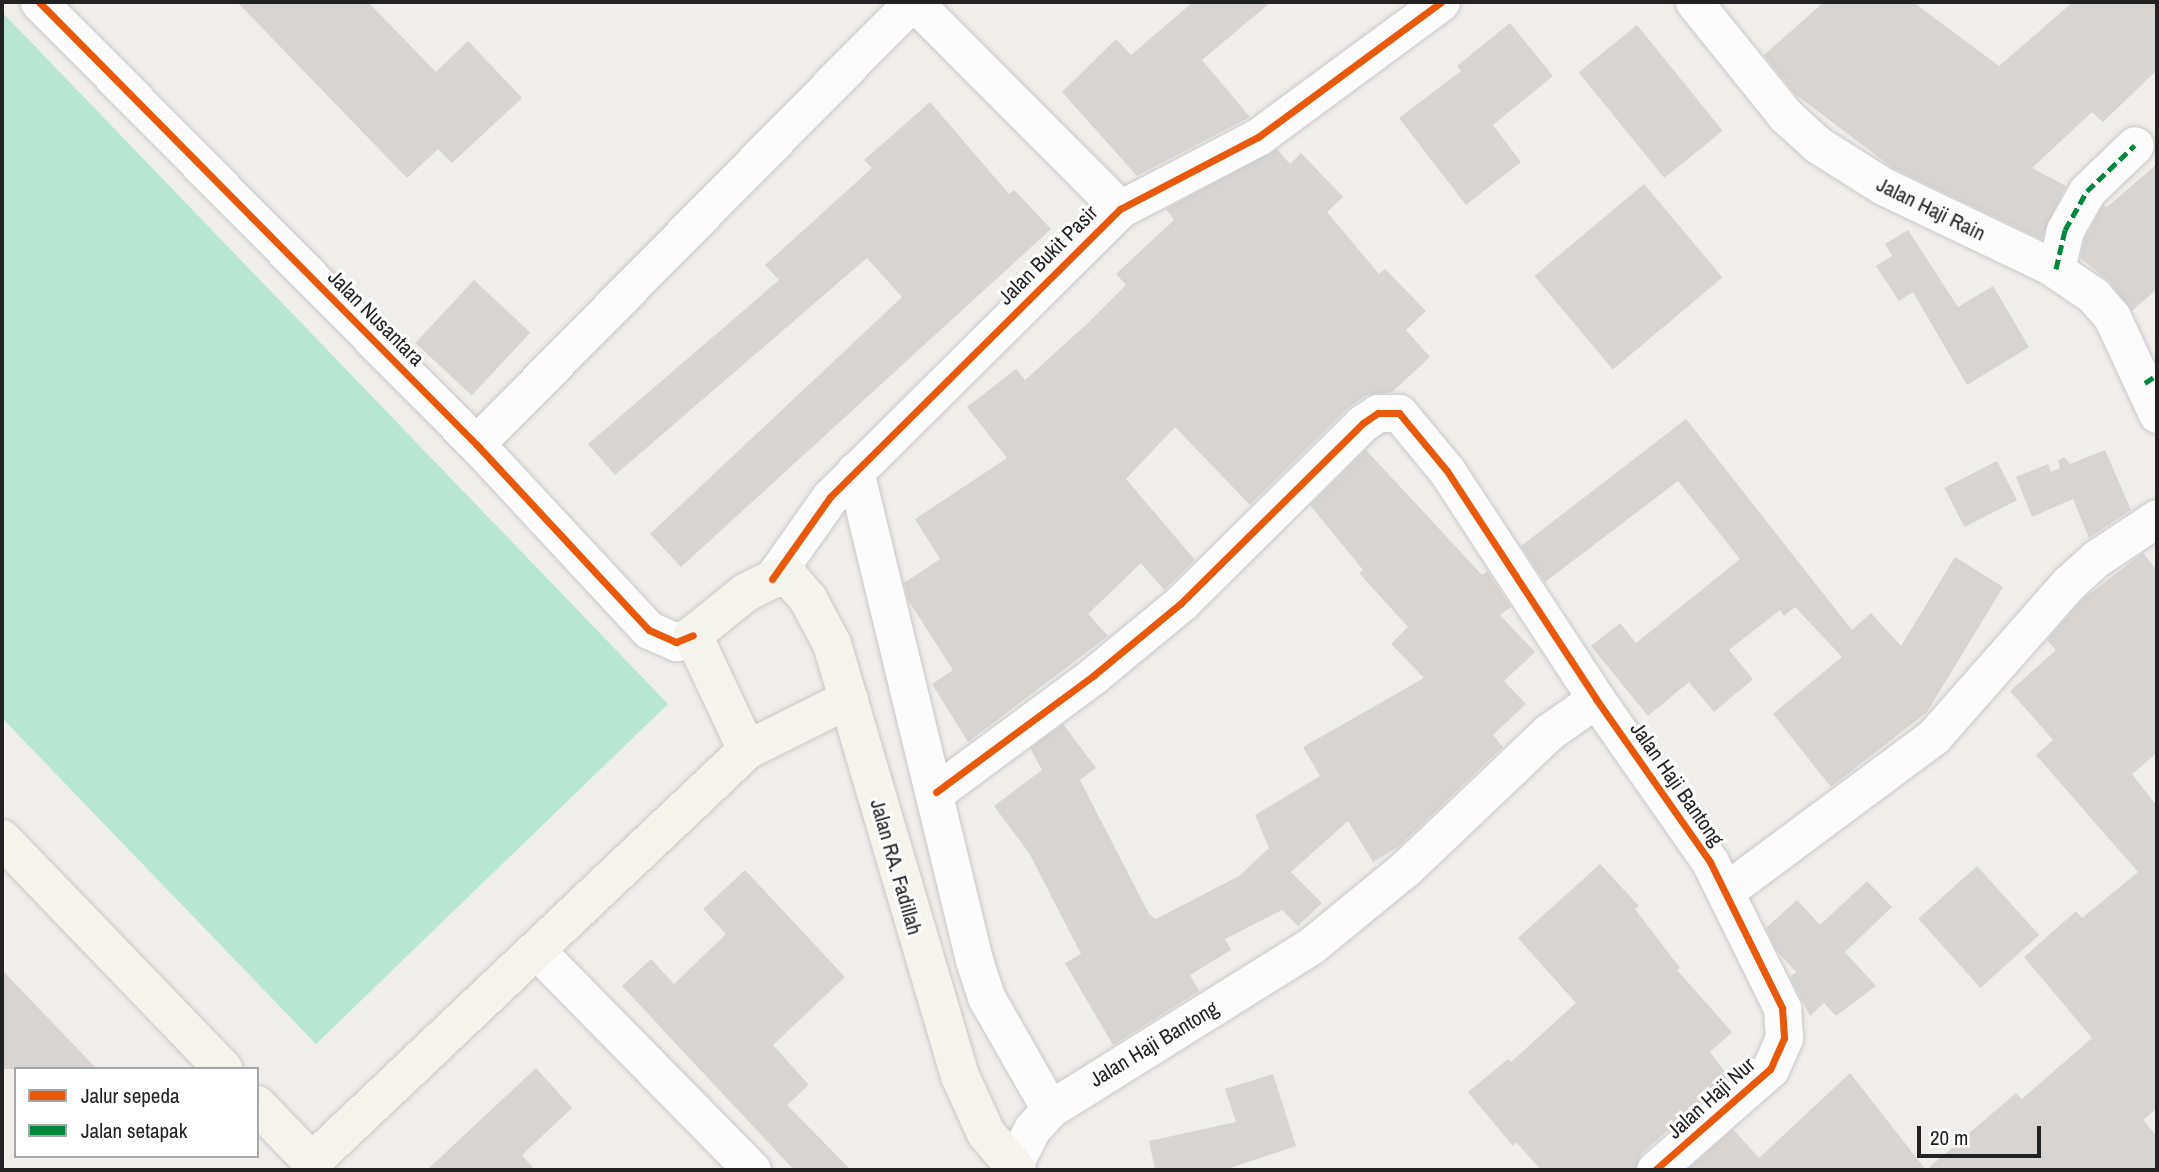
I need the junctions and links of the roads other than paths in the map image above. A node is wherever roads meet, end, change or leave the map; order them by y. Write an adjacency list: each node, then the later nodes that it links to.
1 (39, 2): 9 (street, Jalan Nusantara)
2 (913, 2): 6 (street); 9 (street)
3 (1441, 2): 6 (street, Jalan Bukit Pasir)
4 (1693, 2): 7 (street, Jalan Haji Rain)
5 (2135, 145): 7 (street)
6 (1121, 209): 10 (street, Jalan Bukit Pasir)
7 (2056, 269): 8 (street, Jalan Haji Rain)
8 (2153, 391)
9 (476, 444): 13 (street, Jalan Nusantara)
10 (855, 471): 12 (street, Jalan Bukit Pasir); 17 (street)
11 (2157, 518): 19 (street)
12 (772, 579): 13 (main road); 14 (main road, Jalan RA. Fadillah)
13 (693, 635): 16 (main road)
14 (849, 699): 16 (main road); 25 (main road, Jalan RA. Fadillah)
15 (1596, 699): 17 (street); 19 (street, Jalan Haji Bantong); 23 (street, Jalan Haji Bantong)
16 (747, 750): 20 (main road)
17 (936, 792): 23 (street)
18 (2, 839): 21 (main road)
19 (1727, 890): 27 (street, Jalan Haji Nur)
20 (537, 951): 24 (main road); 26 (street)
21 (221, 1067)
22 (259, 1107): 24 (main road)
23 (1050, 1109): 25 (street, Jalan Haji Bantong)
24 (312, 1167)
25 (1015, 1168)
26 (752, 1170)
27 (1655, 1170)

